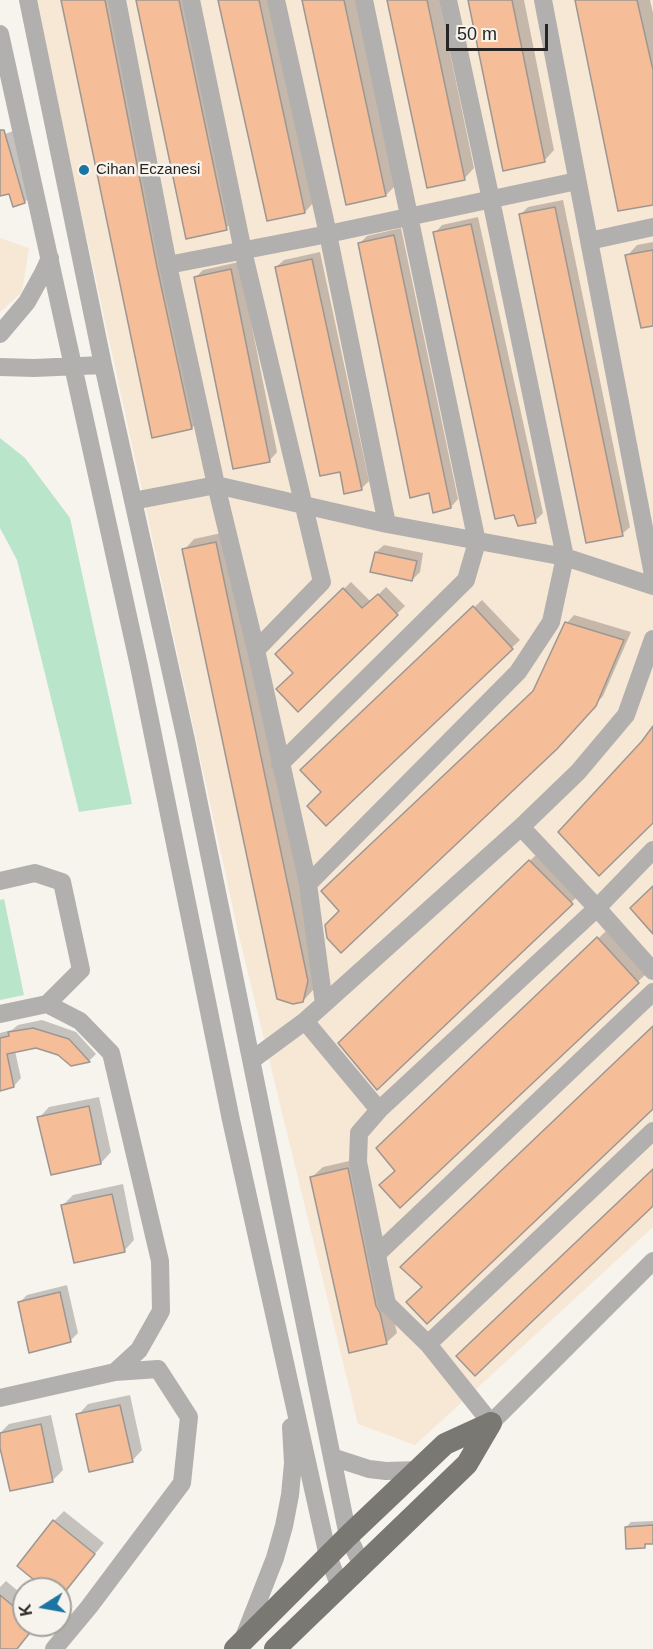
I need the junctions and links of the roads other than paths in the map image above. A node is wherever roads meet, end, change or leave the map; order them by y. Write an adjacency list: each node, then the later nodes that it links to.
1 (28, 0): 19 (street)
2 (117, 0): 17 (street)
3 (191, 0): 15 (street)
4 (276, 0): 13 (street)
5 (364, 0): 11 (street)
6 (448, 0): 10 (street)
7 (543, 0): 9 (street)
8 (0, 34): 16 (street)
9 (577, 180): 10 (street); 14 (street)
10 (491, 200): 11 (street); 27 (street)
11 (409, 217): 13 (street); 26 (street)
12 (653, 226): 14 (street)
13 (328, 234): 15 (street); 25 (street)
14 (589, 241): 28 (street)
15 (243, 251): 17 (street); 24 (street)
16 (50, 258): 18 (street); 20 (street)
17 (168, 266): 22 (street)
18 (0, 334)
19 (103, 365): 20 (street); 23 (street)
20 (74, 366): 21 (street); 50 (street)
21 (0, 367)
22 (216, 485): 23 (street); 24 (street); 31 (street)
23 (134, 501): 44 (street)
24 (304, 504): 25 (street); 31 (street)
25 (387, 524): 26 (street)
26 (477, 542): 27 (street); 32 (street)
27 (565, 557): 29 (street); 36 (street)
28 (653, 575)
29 (653, 586)
30 (653, 639): 33 (street)
31 (256, 650): 32 (street)
32 (280, 764): 36 (street)
33 (521, 827): 37 (street); 41 (street)
34 (653, 850): 37 (street)
35 (0, 880): 40 (street)
36 (308, 884): 41 (street)
37 (597, 908): 38 (street); 45 (street)
38 (653, 971)
39 (653, 992): 47 (street)
40 (47, 1004): 42 (street); 51 (street)
41 (324, 1004): 43 (street)
42 (0, 1014)
43 (305, 1021): 44 (street); 45 (street)
44 (252, 1060): 54 (street)
45 (379, 1110): 47 (street)
46 (653, 1131): 49 (street)
47 (376, 1255): 49 (street)
48 (653, 1261): 53 (street)
49 (428, 1344): 53 (street)
50 (286, 1362): 57 (street); 60 (street)
51 (115, 1372): 52 (street); 61 (street)
52 (0, 1398)
53 (491, 1423): 55 (main road); 58 (main road)
54 (332, 1457): 55 (street); 56 (street)
55 (418, 1470): 56 (main road)
56 (348, 1536): 57 (main road); 58 (street)
57 (328, 1556): 59 (street); 60 (main road)
58 (363, 1564): 59 (main road)
59 (340, 1587): 62 (main road)
60 (238, 1646)
61 (54, 1649)
62 (275, 1649)

